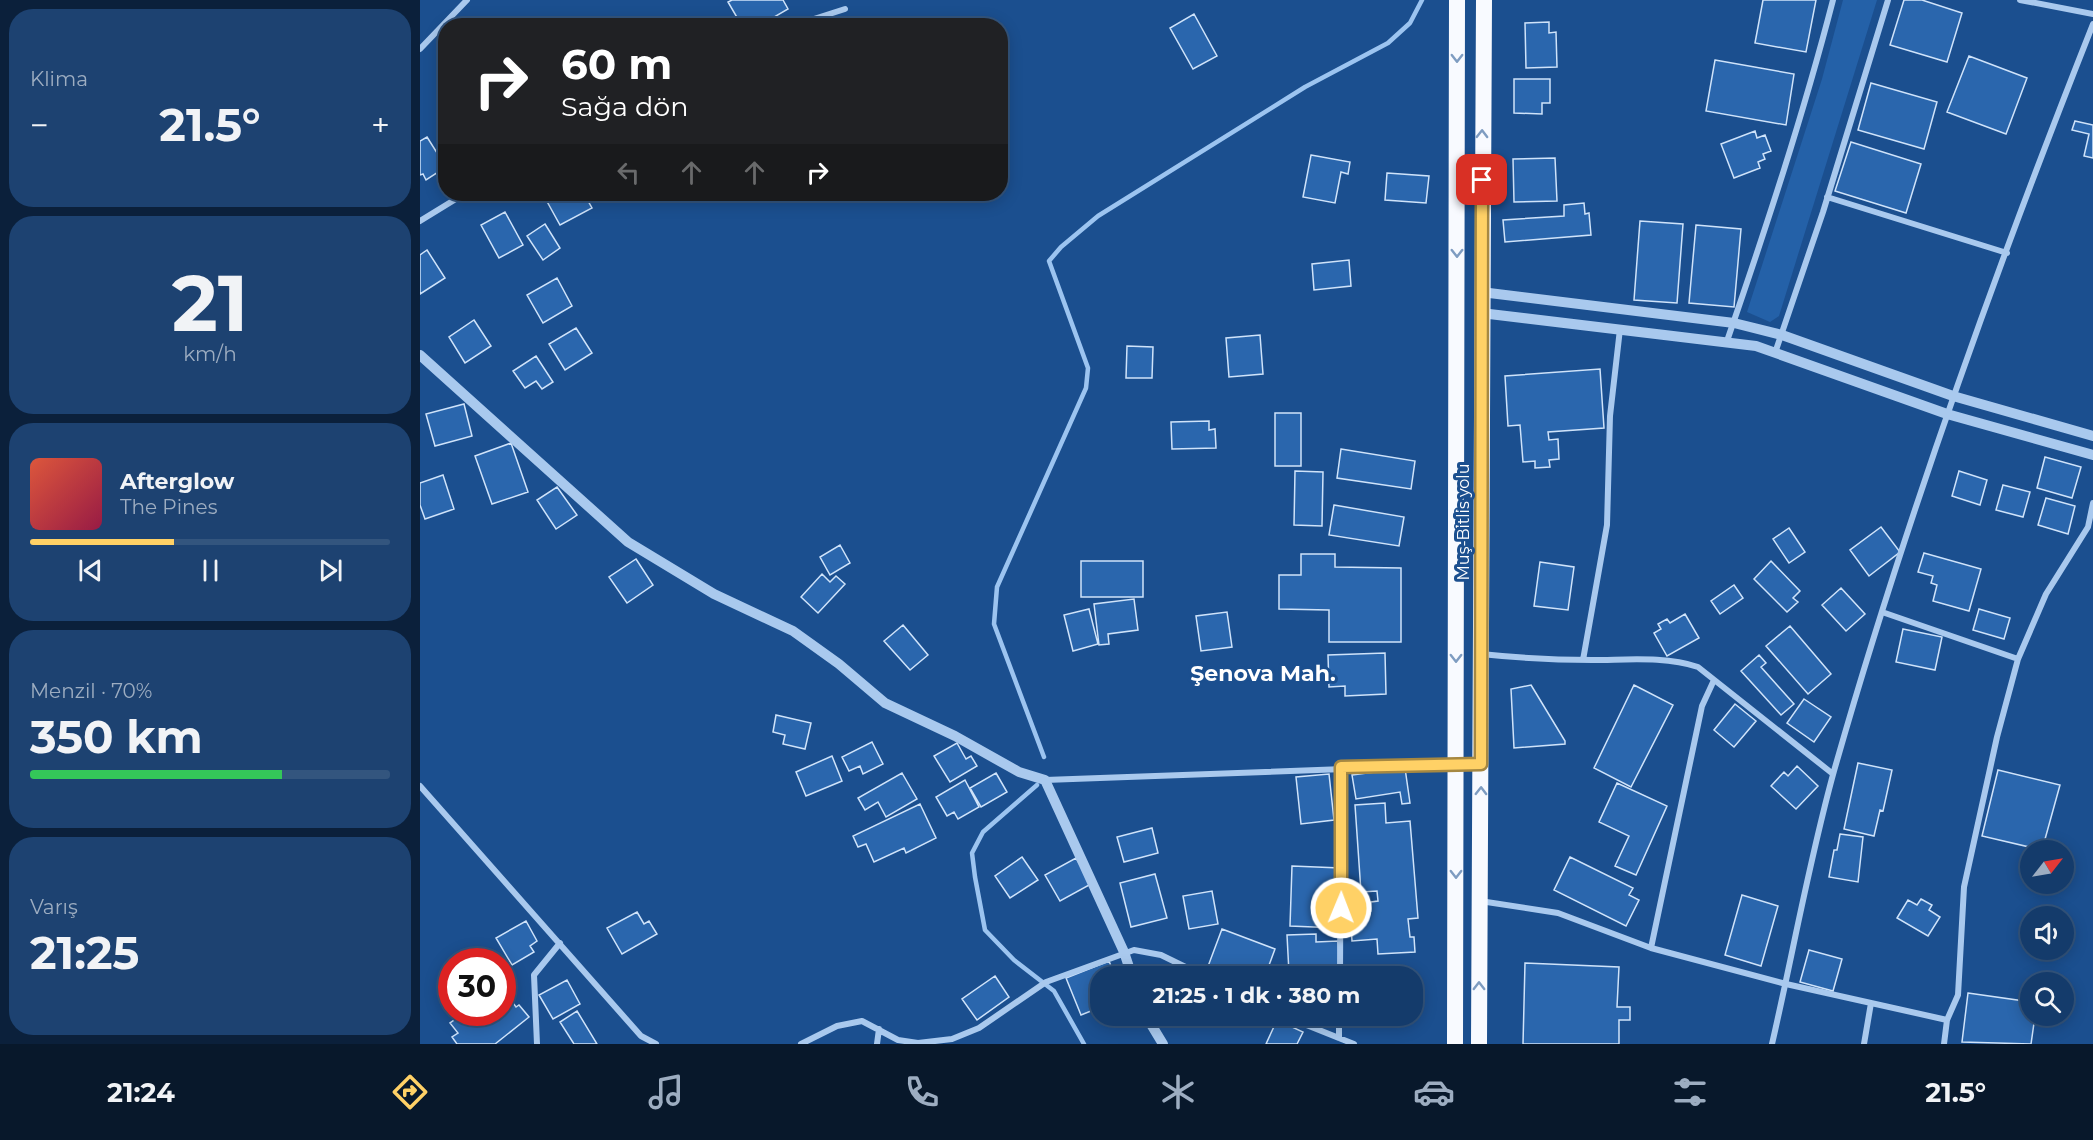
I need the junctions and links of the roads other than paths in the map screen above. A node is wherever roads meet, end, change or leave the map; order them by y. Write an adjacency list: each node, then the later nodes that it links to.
1 (467, 0): 9 (street)
2 (1457, 0): 32 (highway, Muş-Bitlis yolu, one-way to 32)
3 (1484, 0): 18 (highway, Muş-Bitlis yolu, one-way to 3)
4 (1833, 0): 20 (street)
5 (1888, 0): 14 (street)
6 (2020, 0): 8 (street)
7 (845, 9): 10 (street)
8 (2093, 14)
9 (449, 18)
10 (817, 18)
11 (2093, 24): 17 (street)
12 (438, 30): 13 (street)
13 (420, 48)
14 (1827, 197): 17 (street); 22 (street)
15 (453, 201): 16 (street)
16 (420, 221)
17 (2007, 253): 26 (street)
18 (1481, 292): 19 (highway, Muş-Bitlis yolu); 20 (street)
19 (1481, 312): 21 (street); 31 (highway, Muş-Bitlis yolu)
20 (1734, 323): 22 (street); 23 (street)
21 (1620, 328): 23 (street); 38 (street)
22 (1782, 335): 24 (street); 26 (street)
23 (1727, 341): 24 (street)
24 (1775, 353): 27 (street)
25 (420, 354): 44 (street)
26 (1953, 396): 27 (street); 28 (street)
27 (1947, 414): 29 (street); 33 (street)
28 (2093, 436)
29 (2093, 455)
30 (2093, 503): 37 (street)
31 (1481, 556): 32 (highway); 35 (highway, Muş-Bitlis yolu)
32 (1456, 558): 34 (highway, Muş-Bitlis yolu)
33 (1882, 612): 37 (street); 43 (street)
34 (1456, 618): 35 (highway); 40 (highway, Muş-Bitlis yolu, one-way to 40)
35 (1481, 618): 36 (highway, Muş-Bitlis yolu)
36 (1481, 654): 38 (street); 41 (highway, Muş-Bitlis yolu)
37 (2018, 659): 55 (street)
38 (1583, 660): 39 (street)
39 (1714, 680): 43 (street); 48 (street)
40 (1456, 764): 41 (street); 42 (street); 67 (highway, Muş-Bitlis yolu, one-way to 67)
41 (1481, 764): 46 (highway, Muş-Bitlis yolu, one-way to 41)
42 (1341, 767): 44 (street); 52 (street)
43 (1833, 774): 53 (street)
44 (1045, 780): 49 (street)
45 (420, 786): 47 (street)
46 (1480, 901): 48 (street); 68 (highway, Muş-Bitlis yolu, one-way to 46)
47 (560, 943): 61 (street); 62 (street)
48 (1651, 948): 53 (street)
49 (1124, 952): 50 (street); 51 (street); 59 (street)
50 (1129, 966)
51 (1183, 966)
52 (1340, 966)
53 (1786, 984): 54 (street); 69 (street)
54 (1871, 1003): 55 (street); 70 (street)
55 (1947, 1020): 71 (street)
56 (1152, 1026): 65 (street)
57 (1309, 1026): 60 (street)
58 (1339, 1026): 60 (street)
59 (879, 1029): 63 (street); 64 (street)
60 (1339, 1038): 66 (street)
61 (537, 1044)
62 (656, 1044)
63 (801, 1044)
64 (877, 1044)
65 (1163, 1044)
66 (1354, 1044)
67 (1455, 1044)
68 (1479, 1044)
69 (1772, 1044)
70 (1864, 1044)
71 (1944, 1044)

